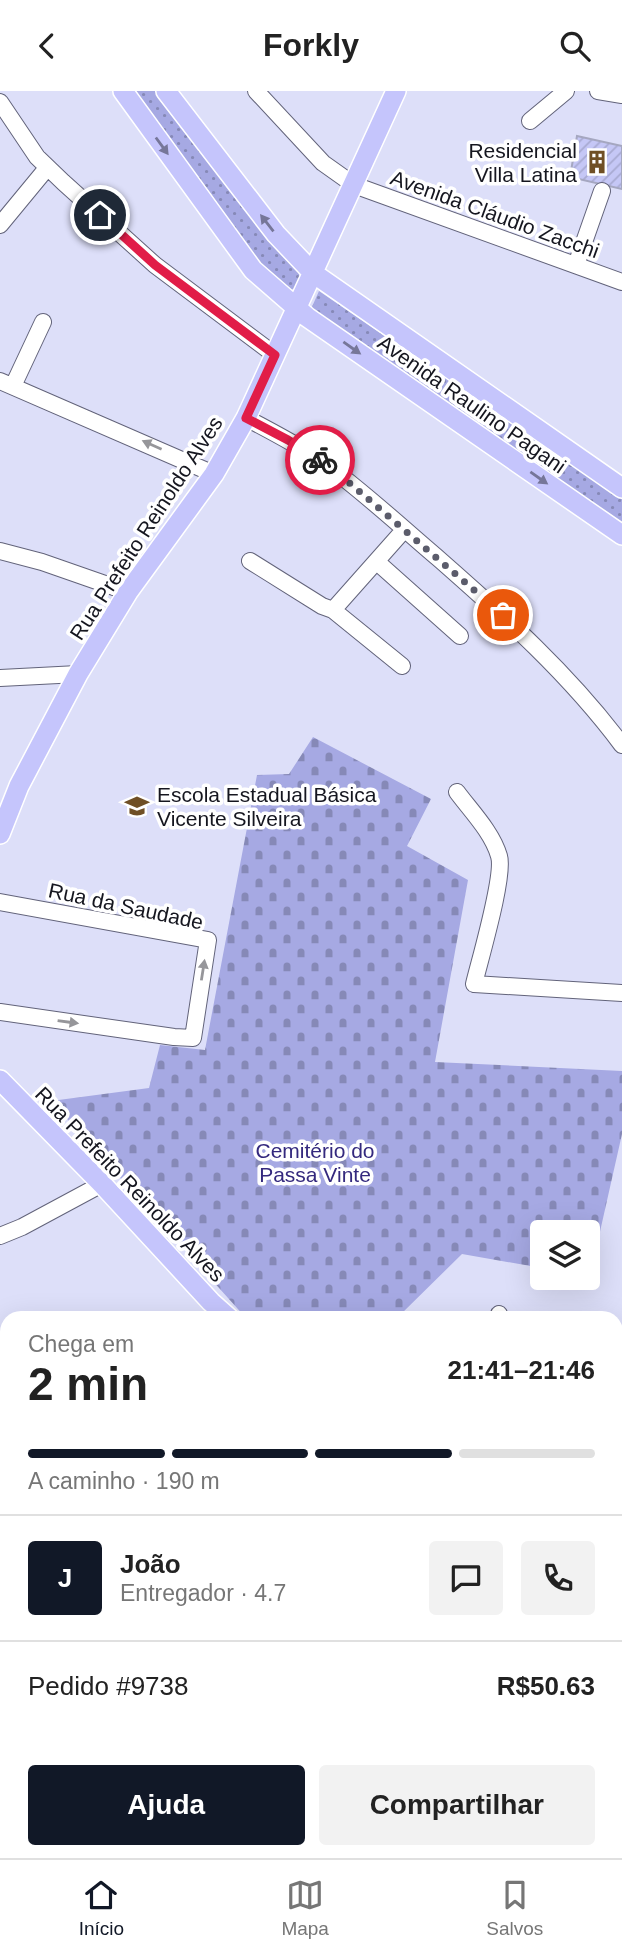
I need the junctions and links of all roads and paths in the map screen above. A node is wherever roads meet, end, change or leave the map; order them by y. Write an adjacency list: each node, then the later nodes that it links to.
1 (123, 91): 9 (main road, Avenida Raulino Pagani)
2 (256, 91): 12 (street, Avenida Cláudio Zacchi)
3 (396, 91): 12 (main road, Rua Prefeito Reinoldo Alves)
4 (566, 91): 10 (street)
5 (598, 91): 7 (street)
6 (169, 95): 9 (main road); 16 (main road, Avenida Raulino Pagani, one-way to 6)
7 (622, 95)
8 (0, 102): 11 (street)
9 (139, 114): 18 (main road, Avenida Raulino Pagani, one-way to 18)
10 (530, 121)
11 (47, 168): 14 (street); 20 (street)
12 (354, 185): 15 (street, Avenida Cláudio Zacchi); 16 (main road, Rua Prefeito Reinoldo Alves)
13 (602, 191): 15 (street)
14 (0, 225)
15 (576, 265): 17 (street, Avenida Cláudio Zacchi)
16 (313, 273): 18 (main road, Rua Prefeito Reinoldo Alves); 24 (main road, Avenida Raulino Pagani)
17 (622, 282)
18 (296, 309): 20 (main road, Rua Prefeito Reinoldo Alves); 26 (main road, Avenida Raulino Pagani, one-way to 26)
19 (43, 322): 21 (street)
20 (275, 355): 22 (main road, Rua Prefeito Reinoldo Alves)
21 (6, 383): 23 (street, one-way to 21)
22 (246, 418): 23 (main road, Rua Prefeito Reinoldo Alves); 25 (street)
23 (214, 474): 30 (main road, Rua Prefeito Reinoldo Alves)
24 (622, 488)
25 (404, 530): 29 (street); 36 (street)
26 (622, 535)
27 (0, 551): 30 (street)
28 (250, 561): 31 (street)
29 (377, 562): 31 (street); 32 (street)
30 (128, 592): 34 (main road, Rua Prefeito Reinoldo Alves)
31 (334, 610): 33 (street)
32 (460, 636)
33 (402, 666)
34 (78, 674): 35 (street); 38 (main road, Rua Prefeito Reinoldo Alves)
35 (0, 678)
36 (622, 745)
37 (457, 792): 40 (street)
38 (0, 834)
39 (0, 902): 41 (street, Rua da Saudade, one-way to 39)
40 (622, 993)
41 (0, 1012)
42 (0, 1080): 43 (main road, Rua Prefeito Reinoldo Alves)
43 (102, 1184): 44 (street); 45 (main road, Rua Prefeito Reinoldo Alves)
44 (0, 1236)
45 (221, 1311)

